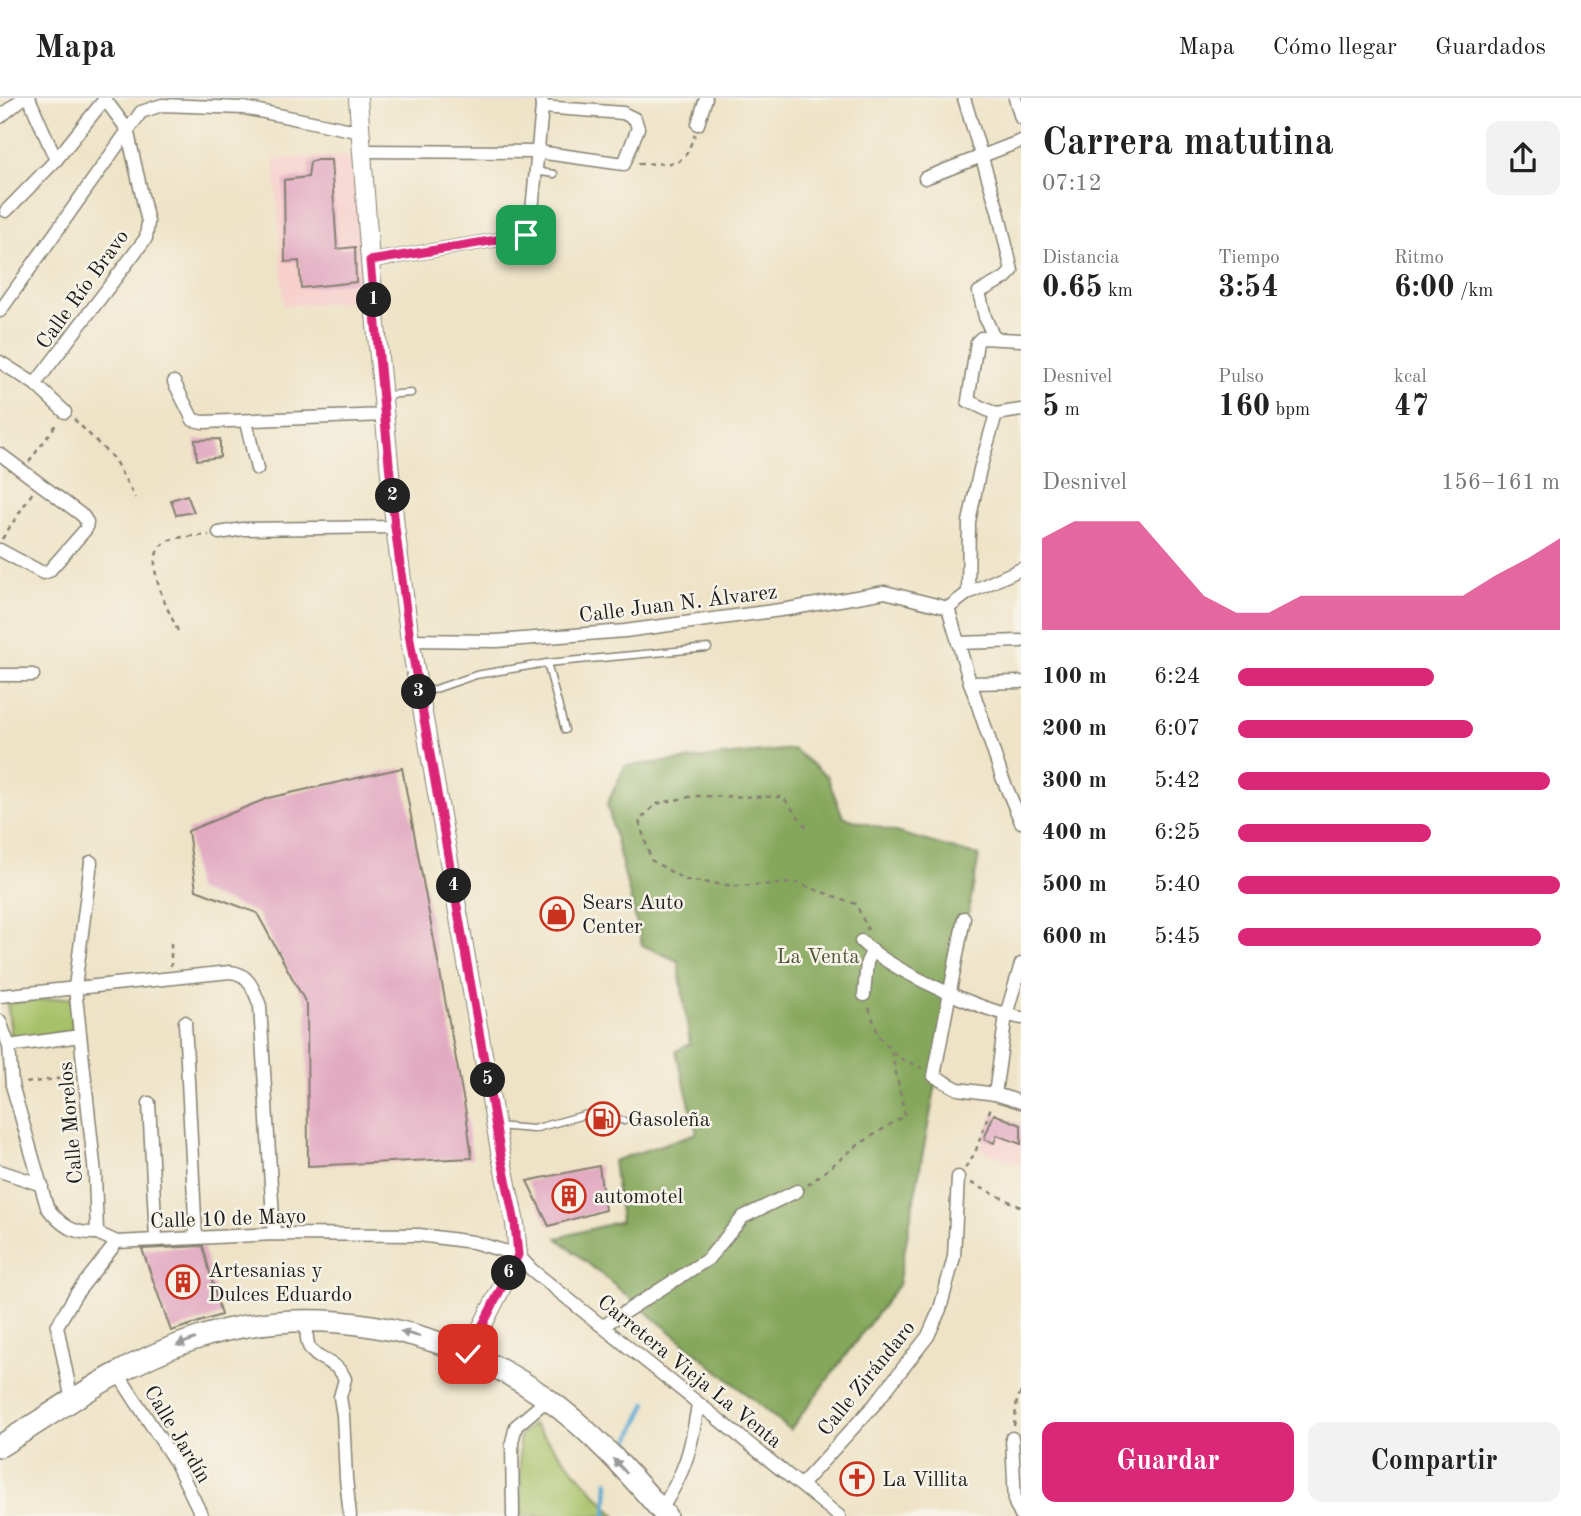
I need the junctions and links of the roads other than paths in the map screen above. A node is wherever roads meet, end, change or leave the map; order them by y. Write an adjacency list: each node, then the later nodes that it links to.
1 (23, 98): 10 (street)
2 (29, 98): 19 (street)
3 (358, 98): 14 (main road)
4 (706, 98): 12 (street)
5 (964, 98): 18 (street)
6 (1015, 98): 11 (street)
7 (104, 99): 13 (street); 19 (street)
8 (244, 103): 13 (street); 14 (street)
9 (542, 103): 17 (street); 17 (street)
10 (5, 112)
11 (1021, 118)
12 (698, 124)
13 (127, 130): 25 (street); 30 (street, Calle Río Bravo)
14 (361, 131): 16 (main road)
15 (1021, 141): 18 (street)
16 (362, 151): 17 (street); 24 (main road)
17 (538, 152): 20 (street)
18 (982, 156): 22 (street); 26 (street)
19 (56, 160): 23 (street)
20 (536, 171): 21 (lane); 24 (street)
21 (554, 174)
22 (925, 178)
23 (6, 211)
24 (370, 261): 32 (main road)
25 (0, 310)
26 (995, 338): 27 (street); 36 (street)
27 (1021, 340)
28 (0, 362): 30 (street)
29 (174, 382): 37 (street)
30 (35, 384): 34 (street)
31 (411, 393): 32 (lane)
32 (384, 396): 35 (main road)
33 (1021, 410): 36 (street)
34 (65, 412)
35 (386, 415): 37 (street); 40 (main road)
36 (996, 415): 44 (street)
37 (246, 422): 39 (street)
38 (0, 454): 42 (street)
39 (257, 469)
40 (395, 527): 41 (street); 46 (main road)
41 (219, 533)
42 (0, 550)
43 (1021, 569): 44 (street)
44 (968, 593): 45 (street)
45 (948, 608): 46 (street, Calle Juan N. Álvarez); 48 (street)
46 (410, 640): 55 (main road)
47 (1021, 642): 48 (street)
48 (958, 643): 53 (street)
49 (708, 648): 50 (lane)
50 (547, 663): 55 (lane); 56 (lane)
51 (0, 675): 52 (street)
52 (33, 675)
53 (970, 682): 54 (street); 57 (street)
54 (1021, 682)
55 (419, 695): 78 (main road)
56 (565, 730)
57 (1020, 815)
58 (91, 862): 63 (street, Calle Morelos)
59 (964, 918): 64 (street)
60 (860, 941): 61 (street)
61 (873, 950): 64 (street); 65 (street)
62 (1021, 964): 67 (street)
63 (75, 987): 66 (street); 71 (street, Calle Morelos); 84 (street)
64 (948, 993): 67 (street); 74 (street)
65 (864, 995)
66 (0, 996)
67 (1006, 1015): 68 (street); 74 (street)
68 (1021, 1018)
69 (0, 1021): 72 (street)
70 (185, 1022): 85 (street)
71 (80, 1036): 72 (street); 83 (street, Calle Morelos)
72 (9, 1046): 73 (street)
73 (6, 1084): 81 (street)
74 (995, 1094): 75 (street)
75 (1021, 1102)
76 (149, 1103): 86 (street)
77 (624, 1121): 78 (lane)
78 (496, 1125): 88 (main road)
79 (0, 1171): 81 (street)
80 (958, 1177): 98 (street, Calle Zirándaro)
81 (42, 1185): 83 (street)
82 (797, 1191): 90 (street)
83 (97, 1233): 87 (street)
84 (274, 1234): 85 (street, Calle 10 de Mayo); 88 (street, Calle 10 de Mayo)
85 (196, 1238): 86 (street, Calle 10 de Mayo)
86 (156, 1239): 87 (street, Calle 10 de Mayo)
87 (117, 1242): 94 (street)
88 (518, 1255): 90 (street, Carretera Vieja La Venta); 91 (main road)
89 (306, 1320): 91 (highway, one-way to 89); 92 (highway, one-way to 92); 102 (street)
90 (603, 1326): 95 (street, Carretera Vieja La Venta)
91 (468, 1354): 93 (highway)
92 (118, 1374): 94 (highway); 101 (street, Calle Jardín)
93 (548, 1399): 100 (highway, one-way to 93); 103 (street)
94 (72, 1401): 97 (highway)
95 (698, 1404): 98 (street, Carretera Vieja La Venta); 100 (street)
96 (1012, 1437): 99 (street)
97 (6, 1440)
98 (801, 1485): 104 (street, Carretera Vieja La Venta)
99 (1018, 1486): 105 (street)
100 (664, 1513)
101 (202, 1516)
102 (350, 1516)
103 (513, 1516)
104 (839, 1516)
105 (1021, 1516)

